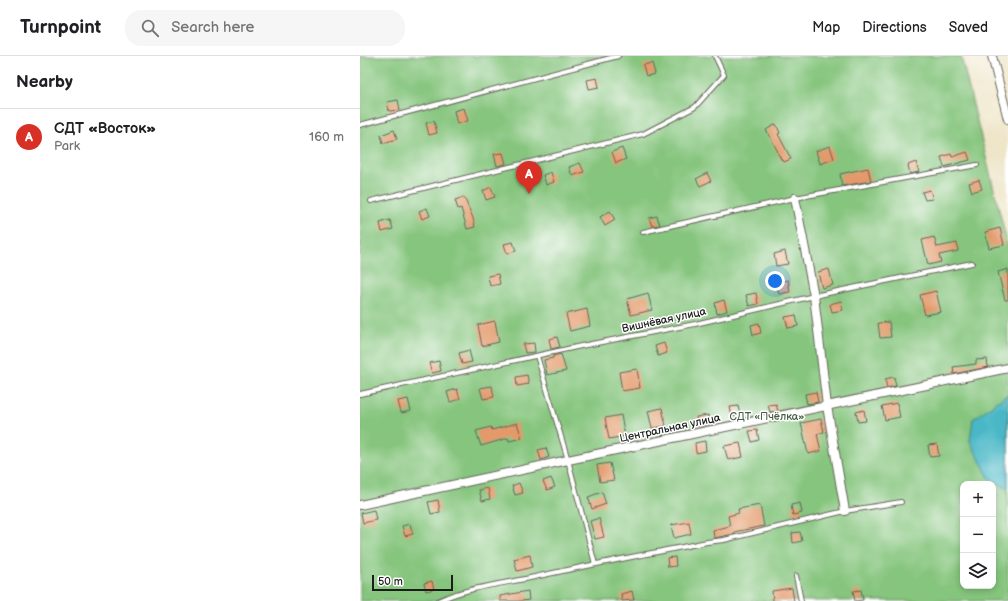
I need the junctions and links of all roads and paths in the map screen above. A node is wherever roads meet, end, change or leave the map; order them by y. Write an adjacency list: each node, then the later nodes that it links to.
1 (618, 56): 5 (lane)
2 (715, 56): 8 (lane)
3 (992, 56): 4 (street)
4 (1008, 119)
5 (360, 125)
6 (976, 165): 7 (lane)
7 (795, 198): 9 (lane); 11 (street)
8 (371, 202)
9 (643, 232)
10 (972, 263): 11 (lane, Вишнёвая улица)
11 (814, 296): 12 (lane, Вишнёвая улица); 15 (street)
12 (536, 356): 14 (lane, Вишнёвая улица); 16 (lane)
13 (1008, 368): 15 (street, Центральная улица)
14 (360, 394)
15 (827, 406): 16 (street, Центральная улица); 19 (street)
16 (568, 460): 18 (street, Центральная улица); 20 (lane)
17 (901, 502): 19 (lane)
18 (360, 505)
19 (845, 511): 20 (lane)
20 (595, 564): 22 (lane)
21 (796, 576): 23 (lane)
22 (438, 601)
23 (801, 601)

